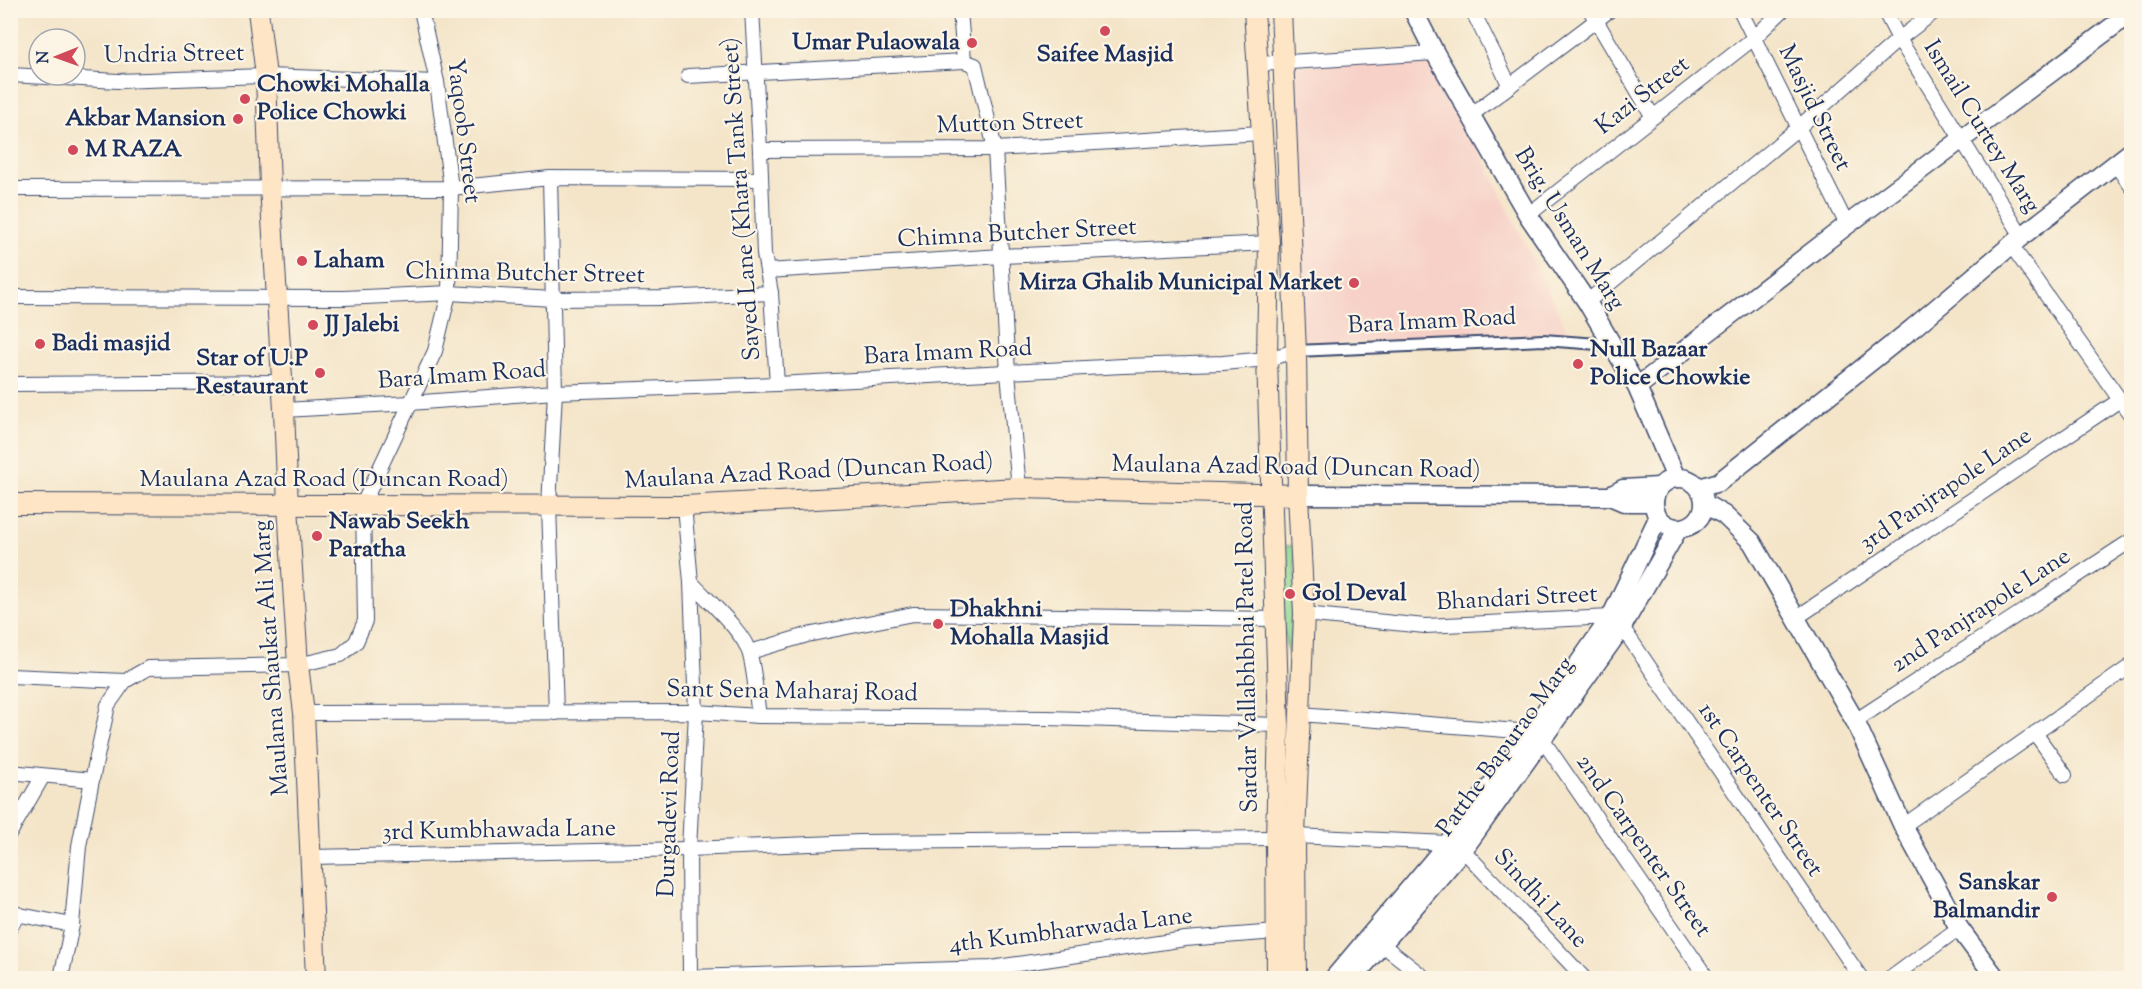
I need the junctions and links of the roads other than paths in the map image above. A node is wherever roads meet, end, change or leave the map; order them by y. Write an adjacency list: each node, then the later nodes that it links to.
1 (258, 10): 24 (main road, Maulana Shaukat Ali Marg)
2 (421, 10): 26 (street, Yaqoob Street)
3 (752, 10): 22 (street, Sayed Lane (Khara Tank Street))
4 (960, 10): 19 (street)
5 (1254, 10): 21 (main road, Sardar Vallabhbhai Patel Road)
6 (1281, 10): 20 (main road, Sardar Vallabhbhai Patel Road)
7 (1413, 10): 18 (street, Brig. Usman Marg)
8 (1472, 10): 27 (street)
9 (1610, 10): 15 (street)
10 (1740, 10): 16 (street, Masjid Street)
11 (1783, 10): 16 (street, Kazi Street)
12 (1884, 10): 17 (street, Ismail Curtey Marg)
13 (1936, 10): 17 (street)
14 (2132, 12): 32 (street)
15 (1594, 16): 27 (street); 29 (street)
16 (1754, 38): 29 (street, Kazi Street); 30 (street, Masjid Street)
17 (1899, 39): 30 (street); 32 (street, Ismail Curtey Marg)
18 (1435, 53): 20 (street); 28 (street, Brig. Usman Marg)
19 (964, 61): 22 (street); 33 (street)
20 (1283, 62): 21 (street); 56 (main road, Sardar Vallabhbhai Patel Road)
21 (1257, 64): 31 (main road, Sardar Vallabhbhai Patel Road)
22 (755, 71): 25 (street); 34 (street, Sayed Lane (Khara Tank Street))
23 (10, 75): 24 (street, Undria Street)
24 (266, 76): 26 (street, Undria Street); 39 (main road, Maulana Shaukat Ali Marg)
25 (688, 76)
26 (437, 82): 41 (street, Yaqoob Street)
27 (1510, 86): 28 (street)
28 (1471, 115): 43 (street, Brig. Usman Marg)
29 (1653, 117): 43 (street, Kazi Street)
30 (1798, 128): 44 (street, Masjid Street); 54 (street)
31 (1261, 133): 33 (street, Mutton Street); 46 (main road, Sardar Vallabhbhai Patel Road)
32 (1962, 140): 44 (street); 45 (street, Ismail Curtey Marg)
33 (995, 149): 34 (street, Mutton Street); 47 (street)
34 (760, 150): 38 (street, Sayed Lane (Khara Tank Street))
35 (2132, 151): 36 (street)
36 (2115, 164): 40 (street); 45 (street)
37 (550, 178): 38 (street); 41 (street); 53 (street)
38 (761, 179): 48 (street, Sayed Lane (Khara Tank Street))
39 (270, 187): 41 (street); 42 (street); 52 (main road, Maulana Shaukat Ali Marg)
40 (2132, 187)
41 (452, 188): 49 (street, Yaqoob Street)
42 (10, 189)
43 (1528, 215): 54 (street, Brig. Usman Marg)
44 (1847, 225): 62 (street)
45 (2016, 241): 64 (street, Ismail Curtey Marg); 72 (street)
46 (1269, 243): 47 (street, Chimna Butcher Street); 57 (main road, Sardar Vallabhbhai Patel Road)
47 (1002, 256): 48 (street, Chimna Butcher Street); 58 (street)
48 (767, 271): 50 (street, Sayed Lane (Khara Tank Street))
49 (449, 293): 52 (street, Chinma Butcher Street); 53 (street, Chinma Butcher Street); 65 (street, Yaqoob Street)
50 (771, 293): 53 (street, Chinma Butcher Street); 61 (street, Sayed Lane (Khara Tank Street))
51 (10, 297): 52 (street, Chinma Butcher Street)
52 (278, 297): 59 (main road, Maulana Shaukat Ali Marg)
53 (553, 300): 63 (street)
54 (1587, 302): 55 (street, Brig. Usman Marg)
55 (1612, 345): 56 (street, Bara Imam Road); 62 (street, Brig. Usman Marg)
56 (1296, 351): 57 (street, Bara Imam Road); 71 (main road, Sardar Vallabhbhai Patel Road)
57 (1267, 359): 58 (street, Bara Imam Road); 70 (main road, Sardar Vallabhbhai Patel Road)
58 (1008, 373): 61 (street, Bara Imam Road); 69 (street)
59 (283, 382): 60 (street); 66 (main road, Maulana Shaukat Ali Marg)
60 (10, 384)
61 (777, 384): 63 (street, Bara Imam Road)
62 (1637, 387): 68 (street, Brig. Usman Marg)
63 (555, 392): 65 (street, Bara Imam Road); 77 (street)
64 (2121, 400): 67 (street, Ismail Curtey Marg); 83 (street, 3rd Panjrapole Lane)
65 (410, 403): 66 (street, Bara Imam Road); 75 (street, Yaqoob Street)
66 (284, 410): 76 (main road, Maulana Shaukat Ali Marg)
67 (2132, 417)
68 (1676, 478): 72 (street); 73 (street)
69 (1019, 488): 70 (main road, Maulana Azad Road (Duncan Road)); 78 (main road, Maulana Azad Road (Duncan Road))
70 (1270, 495): 71 (main road, Maulana Azad Road (Duncan Road)); 84 (main road, Sardar Vallabhbhai Patel Road)
71 (1298, 495): 73 (street, Maulana Azad Road (Duncan Road)); 82 (main road, Sardar Vallabhbhai Patel Road)
72 (1702, 496): 79 (street); 83 (street)
73 (1657, 502): 79 (street); 85 (street)
74 (10, 504): 76 (main road, Maulana Azad Road (Duncan Road))
75 (363, 504): 76 (main road, Maulana Azad Road (Duncan Road)); 77 (main road, Maulana Azad Road (Duncan Road)); 87 (street, Yaqoob Street)
76 (288, 506): 87 (main road, Maulana Shaukat Ali Marg)
77 (549, 506): 78 (main road, Maulana Azad Road (Duncan Road)); 93 (street)
78 (684, 506): 81 (street, Durgadevi Road)
79 (1678, 529): 85 (street, Patthe Bapurao Marg)
80 (2132, 540): 96 (street, 2nd Panjrapole Lane)
81 (691, 582): 86 (street); 91 (street, Durgadevi Road)
82 (1304, 614): 85 (street, Bhandari Street); 94 (main road, Sardar Vallabhbhai Patel Road)
83 (1796, 618): 96 (street)
84 (1276, 619): 86 (street); 97 (main road, Sardar Vallabhbhai Patel Road)
85 (1617, 622): 99 (street, Patthe Bapurao Marg); 126 (street, 1st Carpenter Street)
86 (750, 652): 95 (street)
87 (298, 665): 90 (street, Yaqoob Street); 92 (main road, Maulana Shaukat Ali Marg)
88 (2132, 665): 98 (street)
89 (10, 676): 90 (street)
90 (125, 681): 103 (street)
91 (696, 712): 93 (street, Sant Sena Maharaj Road); 95 (street, Sant Sena Maharaj Road); 108 (street, Durgadevi Road)
92 (304, 713): 93 (street, Sant Sena Maharaj Road); 109 (main road, Maulana Shaukat Ali Marg)
93 (556, 713)
94 (1300, 714): 99 (street); 106 (main road, Sardar Vallabhbhai Patel Road)
95 (759, 716): 97 (street, Sant Sena Maharaj Road)
96 (1855, 721): 104 (street)
97 (1279, 725): 106 (main road, Sardar Vallabhbhai Patel Road)
98 (2036, 733): 101 (street); 104 (street)
99 (1536, 735): 107 (street, Patthe Bapurao Marg); 125 (street, 2nd Carpenter Street)
100 (10, 771): 102 (street)
101 (2065, 775)
102 (43, 776): 103 (street); 105 (street)
103 (92, 780): 111 (street)
104 (1903, 826): 113 (street)
105 (10, 833)
106 (1285, 837): 107 (street, 3rd Kumbhawada Lane); 108 (street, 3rd Kumbhawada Lane); 114 (main road, Sardar Vallabhbhai Patel Road); 120 (main road, Sardar Vallabhbhai Patel Road)
107 (1455, 847): 115 (street, Patthe Bapurao Marg); 124 (street, Sindhi Lane)
108 (689, 849): 109 (street, 3rd Kumbhawada Lane); 118 (street, Durgadevi Road)
109 (310, 857): 117 (main road, Maulana Shaukat Ali Marg)
110 (14, 913): 111 (street); 112 (street)
111 (72, 925): 116 (street)
112 (10, 928)
113 (1959, 928): 127 (street); 128 (street)
114 (1277, 932): 118 (street, 4th Kumbharwada Lane); 119 (main road, Sardar Vallabhbhai Patel Road)
115 (1377, 940): 121 (street); 122 (street, Patthe Bapurao Marg); 123 (street)
116 (61, 978)
117 (316, 978)
118 (690, 978)
119 (1277, 978)
120 (1296, 978)
121 (1334, 978)
122 (1353, 978)
123 (1425, 978)
124 (1584, 978)
125 (1707, 978)
126 (1861, 978)
127 (1891, 978)
128 (1996, 978)

